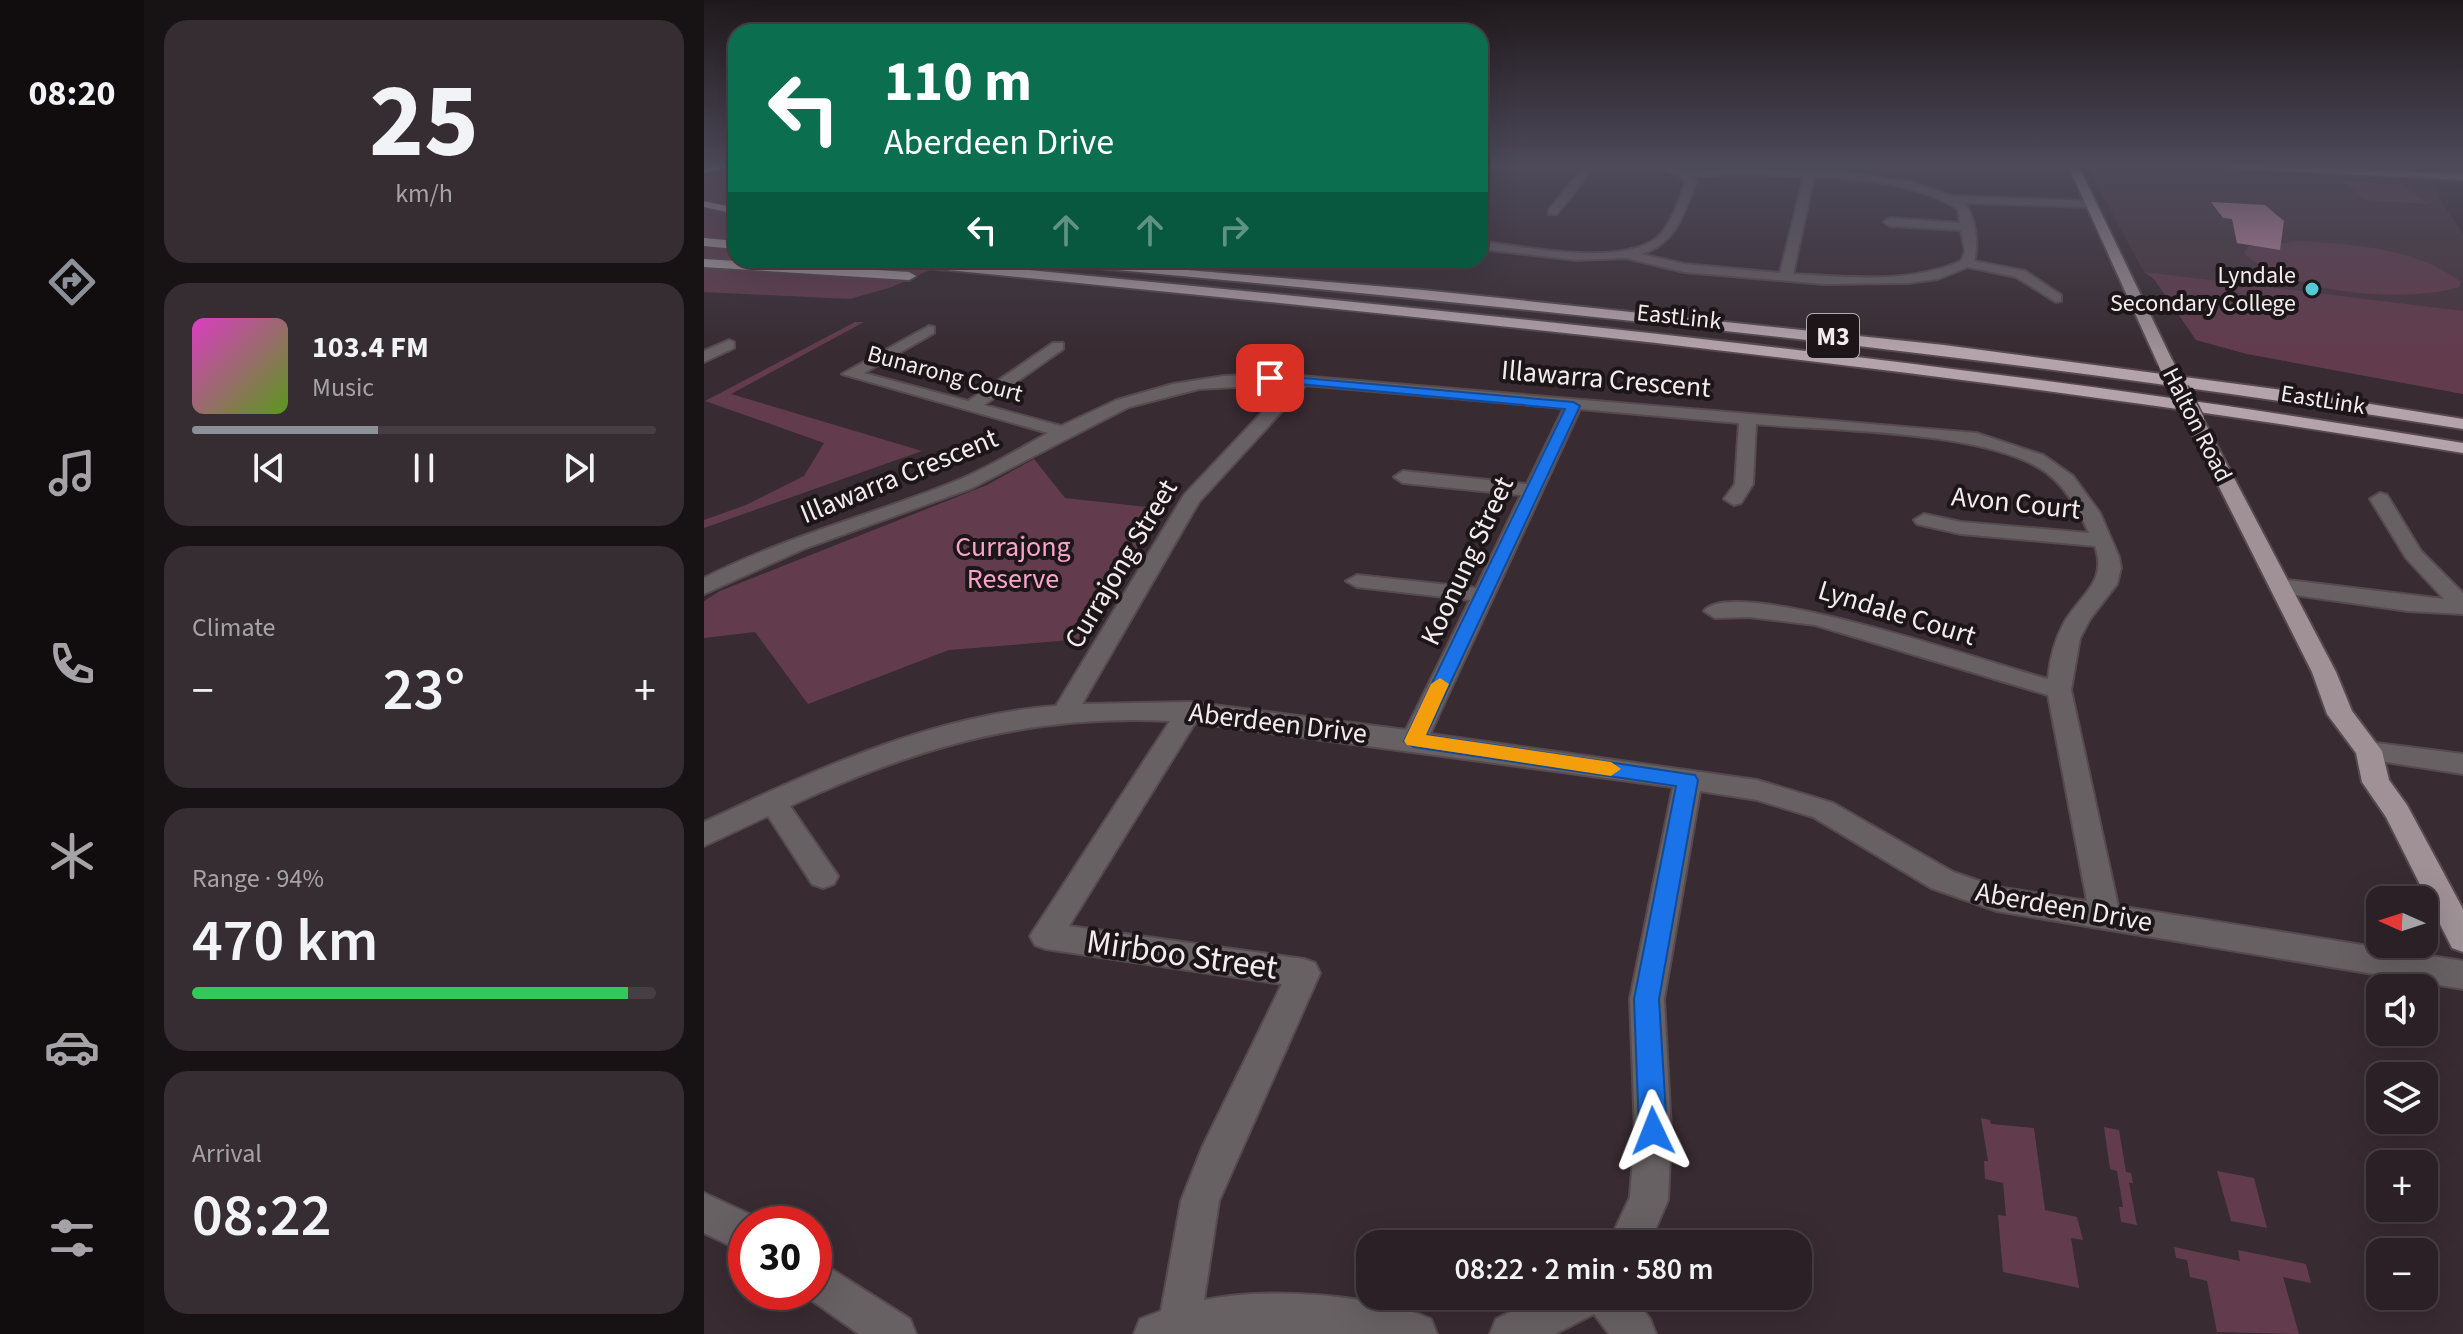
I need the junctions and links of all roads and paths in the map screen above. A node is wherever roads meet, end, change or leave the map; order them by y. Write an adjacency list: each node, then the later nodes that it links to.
1 (1669, 227): 8 (street)
2 (1797, 227): 17 (street)
3 (1968, 227): 10 (street)
4 (2102, 227): 40 (main road, Halton Road, bridge)
5 (704, 242): 6 (highway)
6 (728, 244)
7 (1488, 246): 8 (street)
8 (1625, 253): 17 (street)
9 (704, 263): 11 (highway)
10 (1967, 263): 17 (street); 19 (street)
11 (728, 265)
12 (783, 268): 18 (highway)
13 (965, 268): 18 (highway, EastLink / M3)
14 (1137, 268): 16 (highway, EastLink / M3)
15 (1154, 268): 16 (highway)
16 (1199, 274): 28 (highway, EastLink / M3)
17 (1786, 275)
18 (1259, 298): 31 (highway, EastLink / M3)
19 (2056, 298)
20 (929, 330): 25 (street, Bunarong Court)
21 (729, 345): 23 (street)
22 (1058, 346): 25 (street)
23 (704, 357)
24 (1302, 380): 26 (street, Illawarra Crescent); 29 (street, Illawarra Crescent); 47 (street, Currajong Street)
25 (971, 406): 29 (street, Bunarong Court)
26 (1573, 406): 27 (street, Illawarra Crescent); 34 (street, Koonung Street)
27 (1748, 419): 32 (street, Illawarra Crescent); 35 (street)
28 (2463, 424)
29 (1064, 432): 41 (street, Illawarra Crescent)
30 (2047, 444): 32 (street)
31 (2463, 448)
32 (2027, 454): 38 (street, Illawarra Crescent)
33 (1403, 477): 34 (street)
34 (1532, 490): 42 (street, Koonung Street)
35 (1734, 499)
36 (2380, 499): 43 (street)
37 (1924, 520): 38 (street, Avon Court)
38 (2102, 540): 45 (street, Illawarra Crescent)
39 (1357, 581): 42 (street)
40 (2280, 586): 43 (street); 49 (main road, Halton Road)
41 (704, 587)
42 (1482, 595): 48 (street, Koonung Street)
43 (2463, 606)
44 (1715, 611): 45 (street, Lyndale Court)
45 (2059, 690): 55 (street, Illawarra Crescent)
46 (1190, 711): 47 (street, Aberdeen Drive); 48 (street, Aberdeen Drive); 64 (street, Mirboo Street)
47 (1064, 714): 52 (street, Aberdeen Drive)
48 (1414, 741): 51 (street, Aberdeen Drive)
49 (2378, 753): 50 (street); 56 (main road, Halton Road)
50 (2463, 764)
51 (1688, 780): 55 (street, Aberdeen Drive); 60 (street)
52 (772, 801): 53 (street, Aberdeen Drive); 54 (street)
53 (704, 835)
54 (823, 876)
55 (2105, 916): 57 (street, Aberdeen Drive)
56 (2463, 939)
57 (2463, 975)
58 (704, 1212): 59 (street)
59 (728, 1224)
60 (1635, 1230)
61 (832, 1290): 65 (street)
62 (1559, 1310): 67 (street)
63 (1617, 1310): 68 (street)
64 (1167, 1330): 66 (street)
65 (895, 1334)
66 (1416, 1334)
67 (1511, 1334)
68 (1635, 1334)

